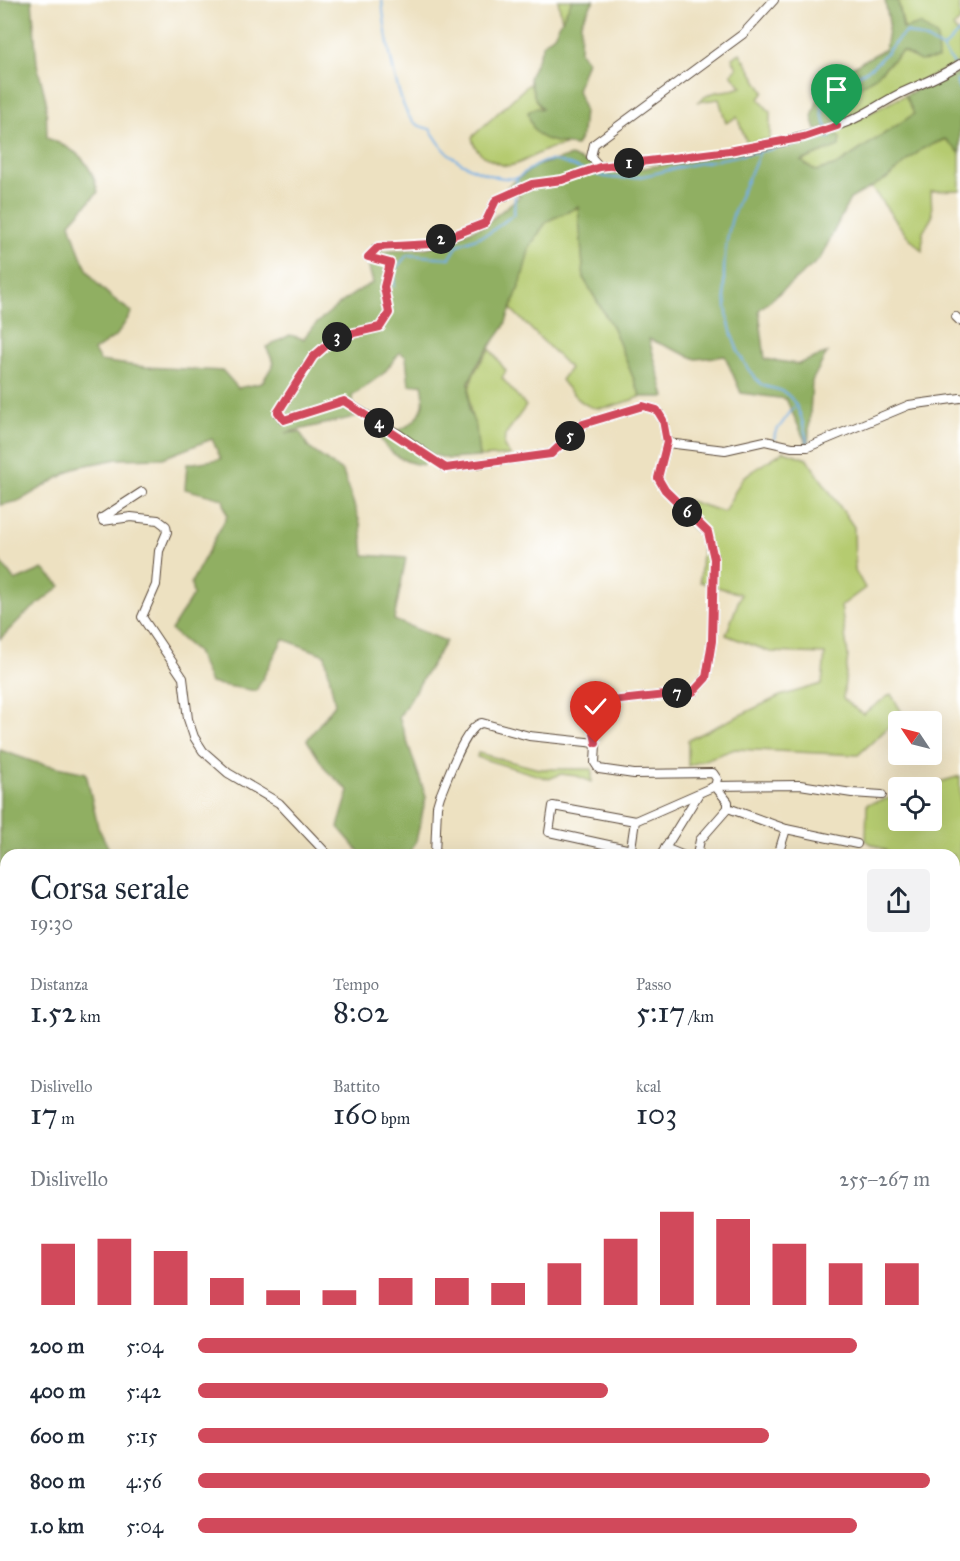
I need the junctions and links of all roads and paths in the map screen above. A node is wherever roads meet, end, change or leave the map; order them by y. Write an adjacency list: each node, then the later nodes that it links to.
1 (774, 0): 3 (street)
2 (960, 64): 3 (street)
3 (596, 168): 5 (street)
4 (960, 398): 5 (street)
5 (667, 442): 7 (street)
6 (142, 492): 15 (street)
7 (596, 743): 8 (street); 16 (street)
8 (713, 787): 9 (street); 10 (street); 11 (street)
9 (699, 794): 12 (street); 19 (street)
10 (882, 795)
11 (728, 808): 13 (street); 20 (street)
12 (635, 820): 17 (street); 18 (street)
13 (786, 829): 14 (street); 21 (street)
14 (857, 844)
15 (322, 849)
16 (435, 849)
17 (615, 849)
18 (631, 849)
19 (664, 849)
20 (698, 849)
21 (780, 849)

